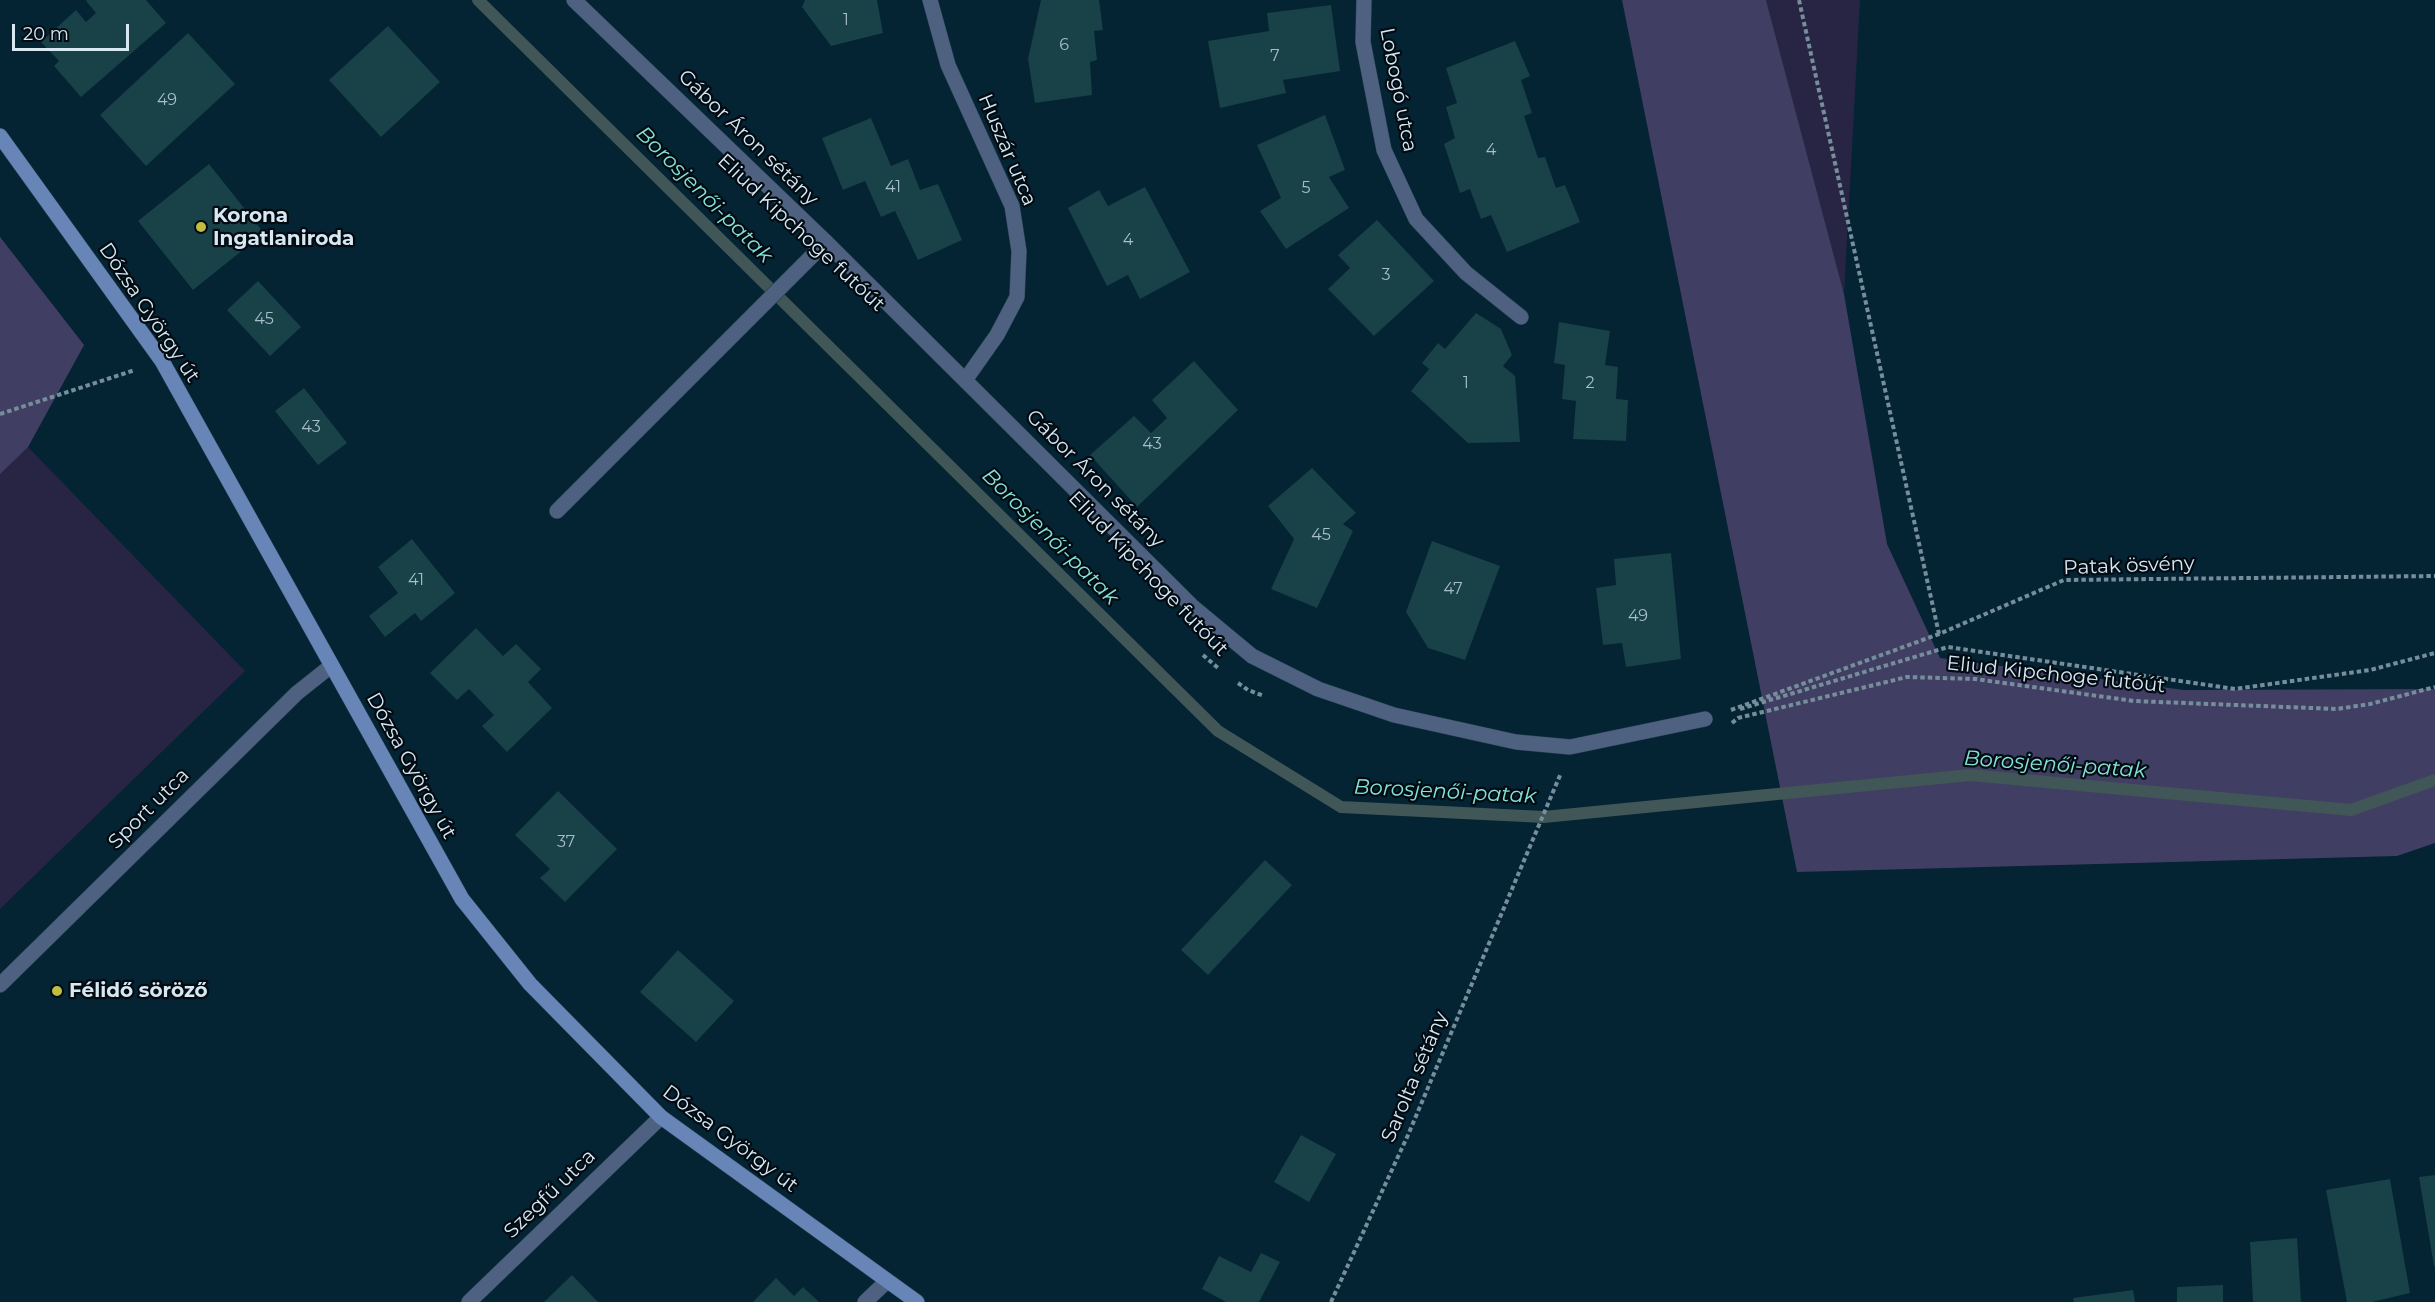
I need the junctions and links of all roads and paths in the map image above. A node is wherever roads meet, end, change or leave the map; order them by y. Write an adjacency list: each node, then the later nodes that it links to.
1 (574, 0): 6 (street, Gábor Áron sétány)
2 (930, 0): 9 (street, Huszár utca)
3 (1364, 0): 7 (street, Lobogó utca)
4 (1799, 0): 13 (path)
5 (0, 136): 8 (main road, Dózsa György út)
6 (826, 242): 9 (street, Gábor Áron sétány); 11 (street)
7 (1521, 316)
8 (162, 361): 10 (path); 16 (main road, Dózsa György út)
9 (966, 380): 21 (street, Gábor Áron sétány)
10 (0, 414)
11 (557, 511)
12 (2435, 576): 13 (path, Patak ösvény)
13 (1939, 634): 21 (path, Patak ösvény)
14 (1201, 653): 17 (path, Eliud Kipchoge futóút)
15 (2435, 653): 21 (path)
16 (331, 666): 24 (street, Sport utca); 25 (main road, Dózsa György út)
17 (1219, 668)
18 (1228, 676): 20 (path, Eliud Kipchoge futóút)
19 (2435, 687): 22 (path, Eliud Kipchoge futóút)
20 (1269, 698)
21 (1705, 719)
22 (1730, 726)
23 (1557, 783): 30 (path, Sarolta sétány)
24 (0, 985)
25 (661, 1117): 26 (main road, Dózsa György út); 27 (street, Szegfű utca)
26 (886, 1282): 28 (street); 29 (main road, Dózsa György út)
27 (469, 1302)
28 (865, 1302)
29 (917, 1302)
30 (1331, 1302)

